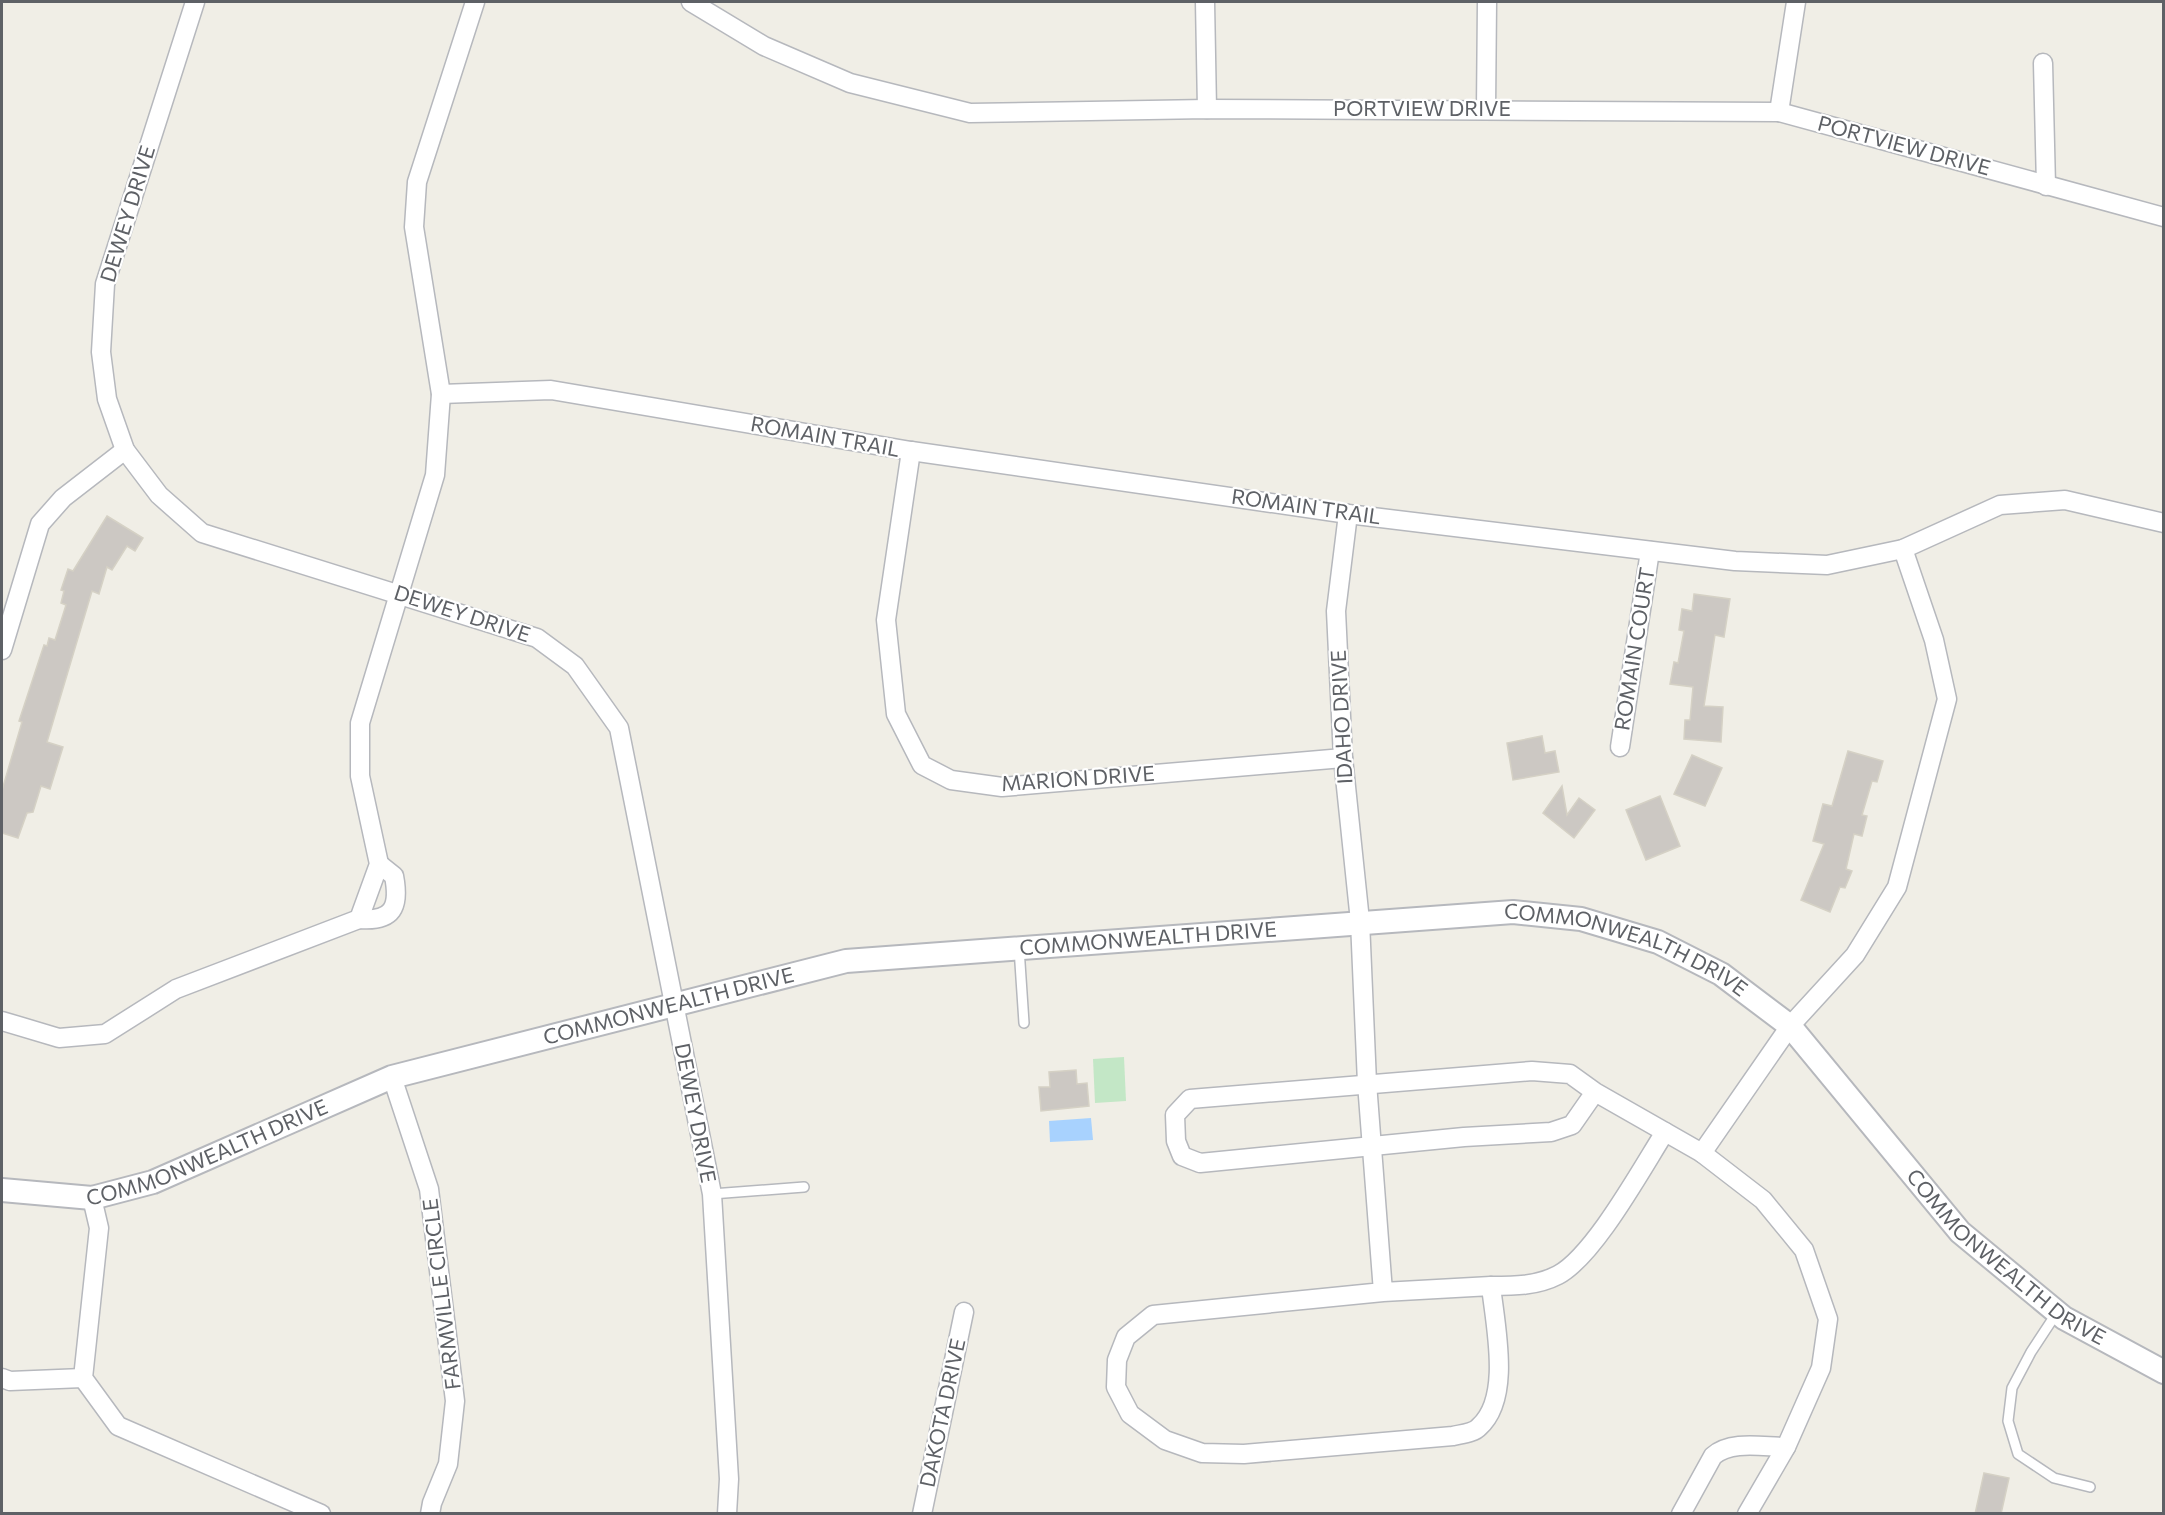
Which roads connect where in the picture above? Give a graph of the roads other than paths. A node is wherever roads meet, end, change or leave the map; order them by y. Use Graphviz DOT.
graph roads {
  1 [pos="195,2"];
  2 [pos="475,2"];
  3 [pos="691,2"];
  4 [pos="1205,2"];
  5 [pos="1487,2"];
  6 [pos="1796,2"];
  7 [pos="2043,63"];
  8 [pos="1207,109"];
  9 [pos="1486,109"];
  10 [pos="1779,112"];
  11 [pos="2046,186"];
  12 [pos="2163,217"];
  13 [pos="441,394"];
  14 [pos="125,450"];
  15 [pos="911,452"];
  16 [pos="1348,514"];
  17 [pos="2163,523"];
  18 [pos="1903,549"];
  19 [pos="1650,551"];
  20 [pos="398,593"];
  21 [pos="2,650"];
  22 [pos="1620,747"];
  23 [pos="1343,758"];
  24 [pos="379,864"];
  25 [pos="359,919"];
  26 [pos="1360,921"];
  27 [pos="1019,948"];
  28 [pos="674,1007"];
  29 [pos="2,1021"];
  30 [pos="1024,1023"];
  31 [pos="1790,1026"];
  32 [pos="392,1077"];
  33 [pos="1367,1083"];
  34 [pos="1596,1092"];
  35 [pos="1665,1132"];
  36 [pos="1372,1146"];
  37 [pos="1702,1154"];
  38 [pos="804,1187"];
  39 [pos="2,1190"];
  40 [pos="712,1194"];
  41 [pos="92,1198"];
  42 [pos="1491,1286"];
  43 [pos="1383,1292"];
  44 [pos="964,1312"];
  45 [pos="2057,1313"];
  46 [pos="2163,1372"];
  47 [pos="2,1378"];
  48 [pos="82,1378"];
  49 [pos="1786,1447"];
  50 [pos="2090,1487"];
  51 [pos="321,1514"];
  52 [pos="430,1514"];
  53 [pos="727,1514"];
  54 [pos="922,1514"];
  55 [pos="1681,1514"];
  56 [pos="1747,1514"];
  1 -- 14 [label="street, DEWEY DRIVE"];
  2 -- 13 [label="street"];
  3 -- 8 [label="street, PORTVIEW DRIVE"];
  4 -- 8 [label="street"];
  5 -- 9 [label="street"];
  6 -- 10 [label="street"];
  7 -- 11 [label="street"];
  8 -- 9 [label="street, PORTVIEW DRIVE"];
  9 -- 10 [label="street, PORTVIEW DRIVE"];
  10 -- 11 [label="street, PORTVIEW DRIVE"];
  11 -- 12 [label="street, PORTVIEW DRIVE"];
  13 -- 15 [label="street, ROMAIN TRAIL"];
  13 -- 20 [label="street"];
  14 -- 20 [label="street, DEWEY DRIVE"];
  14 -- 21 [label="street"];
  15 -- 16 [label="street, ROMAIN TRAIL"];
  15 -- 23 [label="street, MARION DRIVE"];
  16 -- 19 [label="street, ROMAIN TRAIL"];
  16 -- 23 [label="street, IDAHO DRIVE"];
  17 -- 18 [label="street, ROMAIN TRAIL"];
  18 -- 19 [label="street, ROMAIN TRAIL"];
  18 -- 31 [label="street"];
  19 -- 22 [label="street, ROMAIN COURT"];
  20 -- 24 [label="street"];
  20 -- 28 [label="street, DEWEY DRIVE"];
  23 -- 26 [label="street, IDAHO DRIVE"];
  24 -- 25 [label="street"];
  24 -- 25 [label="street"];
  25 -- 29 [label="street"];
  26 -- 27 [label="street, COMMONWEALTH DRIVE"];
  26 -- 31 [label="street, COMMONWEALTH DRIVE"];
  26 -- 33 [label="street, IDAHO DRIVE"];
  27 -- 28 [label="street, COMMONWEALTH DRIVE"];
  27 -- 30 [label="lane"];
  28 -- 32 [label="street, COMMONWEALTH DRIVE"];
  28 -- 40 [label="street, DEWEY DRIVE"];
  31 -- 37 [label="street"];
  31 -- 45 [label="street, COMMONWEALTH DRIVE"];
  32 -- 41 [label="street, COMMONWEALTH DRIVE"];
  32 -- 52 [label="street, FARMVILLE CIRCLE"];
  33 -- 34 [label="street"];
  33 -- 36 [label="street, IDAHO DRIVE"];
  33 -- 36 [label="street"];
  34 -- 35 [label="street"];
  34 -- 36 [label="street"];
  35 -- 37 [label="street"];
  35 -- 42 [label="street"];
  36 -- 43 [label="street, IDAHO DRIVE"];
  37 -- 49 [label="street"];
  38 -- 40 [label="lane"];
  39 -- 41 [label="street, COMMONWEALTH DRIVE"];
  40 -- 53 [label="street, DEWEY DRIVE"];
  41 -- 48 [label="street"];
  42 -- 43 [label="street"];
  42 -- 43 [label="street"];
  44 -- 54 [label="street, DAKOTA DRIVE"];
  45 -- 46 [label="street, COMMONWEALTH DRIVE"];
  45 -- 50 [label="lane"];
  47 -- 48 [label="street"];
  48 -- 51 [label="street"];
  49 -- 55 [label="street"];
  49 -- 56 [label="street"];
}
